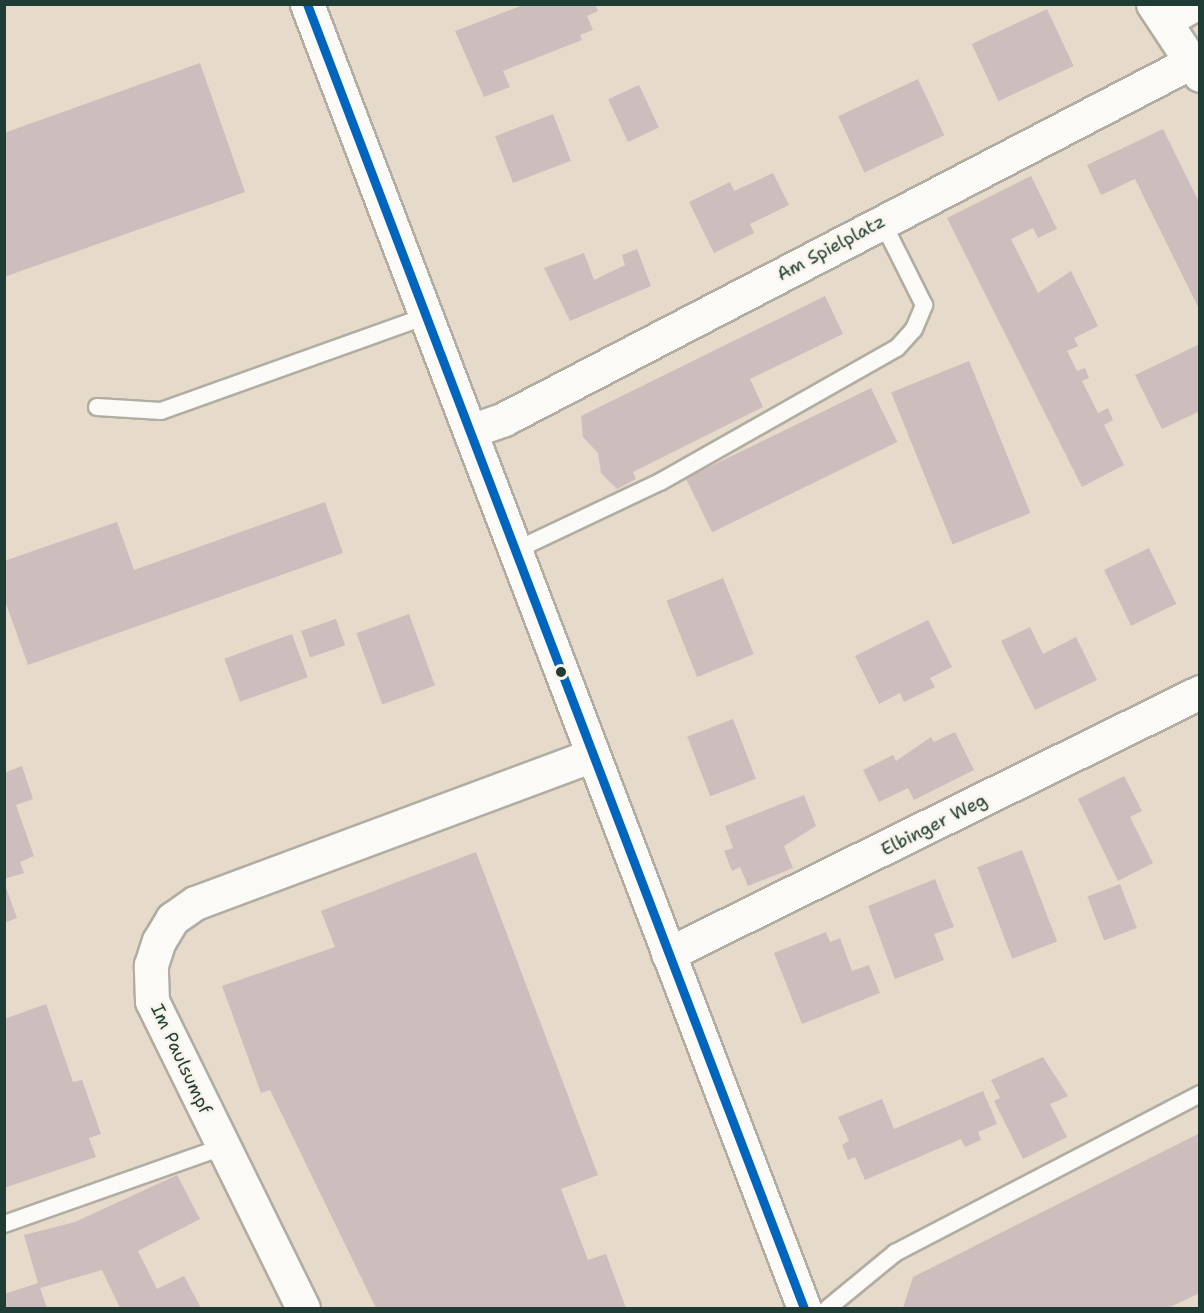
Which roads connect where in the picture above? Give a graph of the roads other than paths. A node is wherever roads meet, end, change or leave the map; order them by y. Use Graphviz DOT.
graph roads {
  1 [pos="307,4"];
  2 [pos="1194,4"];
  3 [pos="1159,13"];
  4 [pos="1195,68"];
  5 [pos="882,221"];
  6 [pos="426,316"];
  7 [pos="97,406"];
  8 [pos="470,431"];
  9 [pos="516,550"];
  10 [pos="1200,692"];
  11 [pos="591,756"];
  12 [pos="668,954"];
  13 [pos="1200,1094"];
  14 [pos="223,1147"];
  15 [pos="4,1224"];
  16 [pos="303,1308"];
  17 [pos="804,1308"];
  18 [pos="828,1308"];
  1 -- 6 [label="street"];
  2 -- 3 [label="street"];
  3 -- 4 [label="street"];
  4 -- 5 [label="street, Am Spielplatz"];
  5 -- 8 [label="street, Am Spielplatz"];
  5 -- 9 [label="lane"];
  6 -- 7 [label="lane"];
  6 -- 8 [label="street"];
  8 -- 9 [label="street"];
  9 -- 11 [label="street"];
  10 -- 12 [label="street, Elbinger Weg"];
  11 -- 12 [label="street"];
  11 -- 14 [label="street, Im Paulsumpf"];
  12 -- 17 [label="street"];
  13 -- 18 [label="lane"];
  14 -- 15 [label="lane"];
  14 -- 16 [label="street, Im Paulsumpf"];
}
